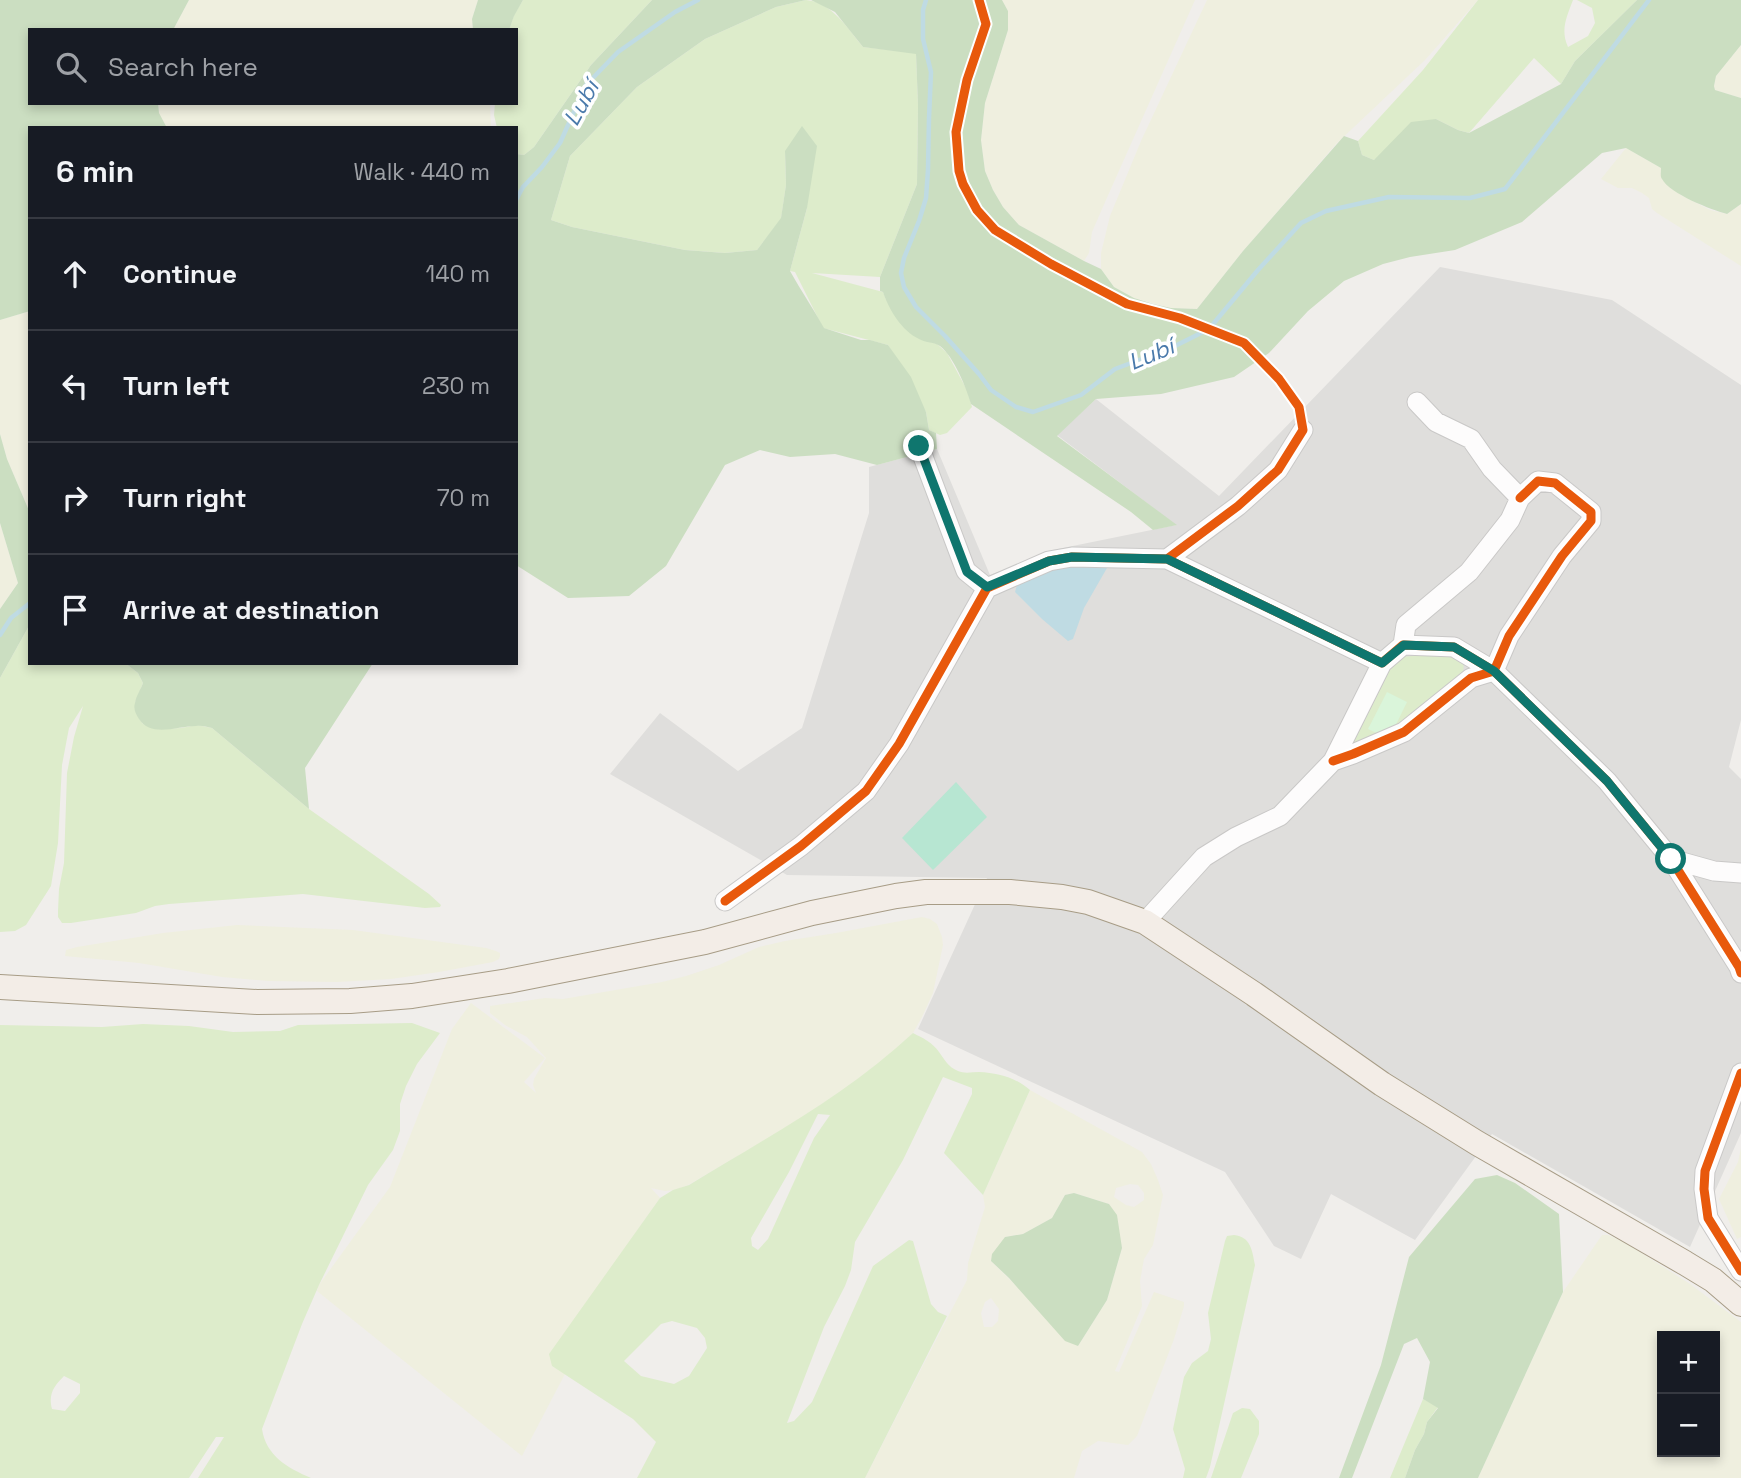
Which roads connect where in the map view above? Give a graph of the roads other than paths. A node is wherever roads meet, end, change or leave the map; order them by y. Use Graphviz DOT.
graph roads {
  1 [pos="1417,402"];
  2 [pos="1303,430"];
  3 [pos="919,446"];
  4 [pos="1520,498"];
  5 [pos="1167,559"];
  6 [pos="987,587"];
  7 [pos="1404,645"];
  8 [pos="1382,663"];
  9 [pos="1494,671"];
  10 [pos="1334,761"];
  11 [pos="1671,859"];
  12 [pos="1741,873"];
  13 [pos="725,901"];
  14 [pos="1145,922"];
  15 [pos="1741,973"];
  16 [pos="0,987"];
  17 [pos="1741,1073"];
  18 [pos="1741,1271"];
  19 [pos="1741,1304"];
  1 -- 4 [label="street"];
  2 -- 5 [label="street"];
  3 -- 6 [label="street"];
  4 -- 7 [label="street"];
  4 -- 9 [label="street"];
  5 -- 6 [label="street"];
  5 -- 8 [label="street"];
  6 -- 13 [label="street"];
  7 -- 8 [label="street"];
  7 -- 9 [label="street"];
  8 -- 10 [label="street"];
  9 -- 10 [label="street"];
  9 -- 11 [label="street"];
  10 -- 14 [label="street"];
  11 -- 12 [label="street"];
  11 -- 15 [label="street"];
  14 -- 16 [label="main road"];
  14 -- 19 [label="main road"];
  17 -- 18 [label="street"];
}
